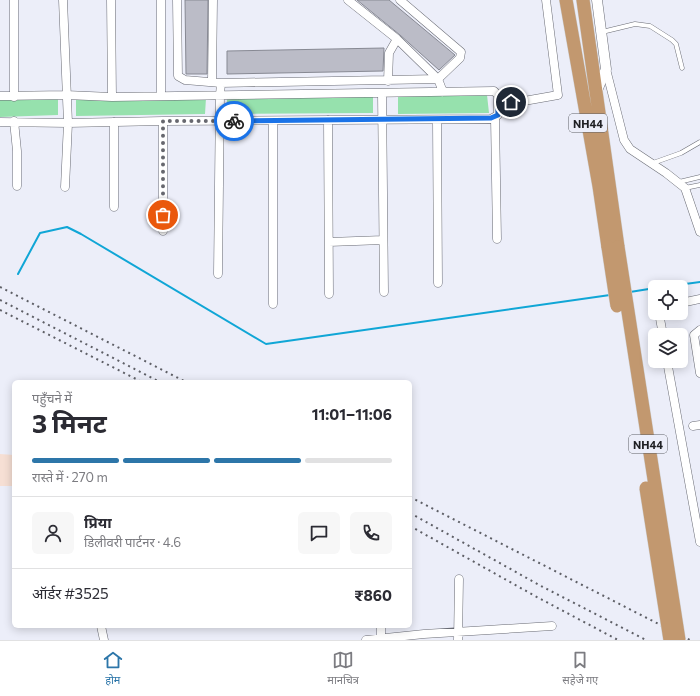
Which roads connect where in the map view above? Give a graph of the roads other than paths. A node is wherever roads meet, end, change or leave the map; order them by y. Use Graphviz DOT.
graph roads {
  1 [pos="14,0"];
  2 [pos="63,0"];
  3 [pos="111,0"];
  4 [pos="161,0"];
  5 [pos="177,0"];
  6 [pos="213,0"];
  7 [pos="348,0"];
  8 [pos="400,0"];
  9 [pos="546,0"];
  10 [pos="566,0"];
  11 [pos="583,0"];
  12 [pos="597,0"];
  13 [pos="601,32"];
  14 [pos="397,39"];
  15 [pos="682,68"];
  16 [pos="606,69"];
  17 [pos="438,79"];
  18 [pos="388,81"];
  19 [pos="212,82"];
  20 [pos="221,83"];
  21 [pos="382,92"];
  22 [pos="443,92"];
  23 [pos="66,95"];
  24 [pos="161,95"];
  25 [pos="220,95"];
  26 [pos="596,95"];
  27 [pos="0,96"];
  28 [pos="14,97"];
  29 [pos="112,97"];
  30 [pos="498,103"];
  31 [pos="495,118"];
  32 [pos="382,119"];
  33 [pos="328,120"];
  34 [pos="438,120"];
  35 [pos="163,121"];
  36 [pos="219,121"];
  37 [pos="272,121"];
  38 [pos="0,122"];
  39 [pos="14,122"];
  40 [pos="114,122"];
  41 [pos="68,123"];
  42 [pos="700,142"];
  43 [pos="653,164"];
  44 [pos="700,177"];
  45 [pos="679,182"];
  46 [pos="700,185"];
  47 [pos="17,186"];
  48 [pos="65,187"];
  49 [pos="685,188"];
  50 [pos="114,207"];
  51 [pos="163,231"];
  52 [pos="700,232"];
  53 [pos="497,239"];
  54 [pos="384,240"];
  55 [pos="329,242"];
  56 [pos="613,247"];
  57 [pos="218,274"];
  58 [pos="438,283"];
  59 [pos="384,292"];
  60 [pos="329,294"];
  61 [pos="700,299"];
  62 [pos="688,302"];
  63 [pos="273,304"];
  64 [pos="700,330"];
  65 [pos="669,368"];
  66 [pos="700,373"];
  67 [pos="700,542"];
  68 [pos="459,579"];
  69 [pos="552,626"];
  70 [pos="101,628"];
  71 [pos="381,628"];
  72 [pos="458,636"];
  73 [pos="424,637"];
  74 [pos="381,638"];
  75 [pos="104,640"];
  76 [pos="366,640"];
  77 [pos="670,640"];
  78 [pos="679,640"];
  1 -- 28 [label="street"];
  2 -- 23 [label="street"];
  3 -- 29 [label="street"];
  4 -- 24 [label="street"];
  5 -- 19 [label="street"];
  6 -- 19 [label="street"];
  7 -- 14 [label="street"];
  8 -- 17 [label="street"];
  9 -- 30 [label="street"];
  10 -- 56 [label="highway, NH44"];
  11 -- 26 [label="highway, NH44"];
  12 -- 13 [label="street"];
  13 -- 15 [label="lane"];
  13 -- 16 [label="street"];
  14 -- 17 [label="street"];
  14 -- 18 [label="street"];
  16 -- 26 [label="street"];
  16 -- 43 [label="street"];
  17 -- 18 [label="street"];
  17 -- 22 [label="street"];
  18 -- 20 [label="street"];
  19 -- 20 [label="street"];
  20 -- 25 [label="street"];
  21 -- 22 [label="street"];
  21 -- 25 [label="street"];
  21 -- 32 [label="street"];
  22 -- 30 [label="street"];
  23 -- 28 [label="street"];
  23 -- 29 [label="street"];
  23 -- 41 [label="street"];
  24 -- 25 [label="street"];
  24 -- 29 [label="street"];
  25 -- 36 [label="street"];
  26 -- 56 [label="highway, NH44"];
  27 -- 28 [label="street"];
  30 -- 31 [label="street"];
  31 -- 34 [label="street"];
  31 -- 53 [label="street"];
  32 -- 33 [label="street"];
  32 -- 34 [label="street"];
  32 -- 54 [label="street"];
  33 -- 37 [label="street"];
  33 -- 55 [label="street"];
  34 -- 58 [label="street"];
  35 -- 36 [label="street"];
  35 -- 40 [label="street"];
  35 -- 51 [label="street"];
  36 -- 37 [label="street"];
  36 -- 57 [label="street"];
  37 -- 63 [label="street"];
  38 -- 39 [label="street"];
  39 -- 41 [label="street"];
  39 -- 47 [label="street"];
  40 -- 41 [label="street"];
  40 -- 50 [label="street"];
  41 -- 48 [label="street"];
  42 -- 43 [label="lane"];
  43 -- 45 [label="street"];
  44 -- 45 [label="lane"];
  45 -- 49 [label="street"];
  46 -- 49 [label="lane"];
  49 -- 52 [label="street"];
  54 -- 55 [label="street"];
  54 -- 59 [label="street"];
  55 -- 60 [label="street"];
  56 -- 77 [label="highway, NH44, bridge"];
  56 -- 78 [label="highway, NH44, bridge"];
  61 -- 62 [label="street"];
  64 -- 66 [label="street"];
  65 -- 67 [label="street"];
  68 -- 72 [label="street"];
  69 -- 72 [label="street"];
  70 -- 75 [label="street"];
  71 -- 74 [label="street"];
  72 -- 73 [label="street"];
  73 -- 74 [label="street"];
  74 -- 76 [label="street"];
}
